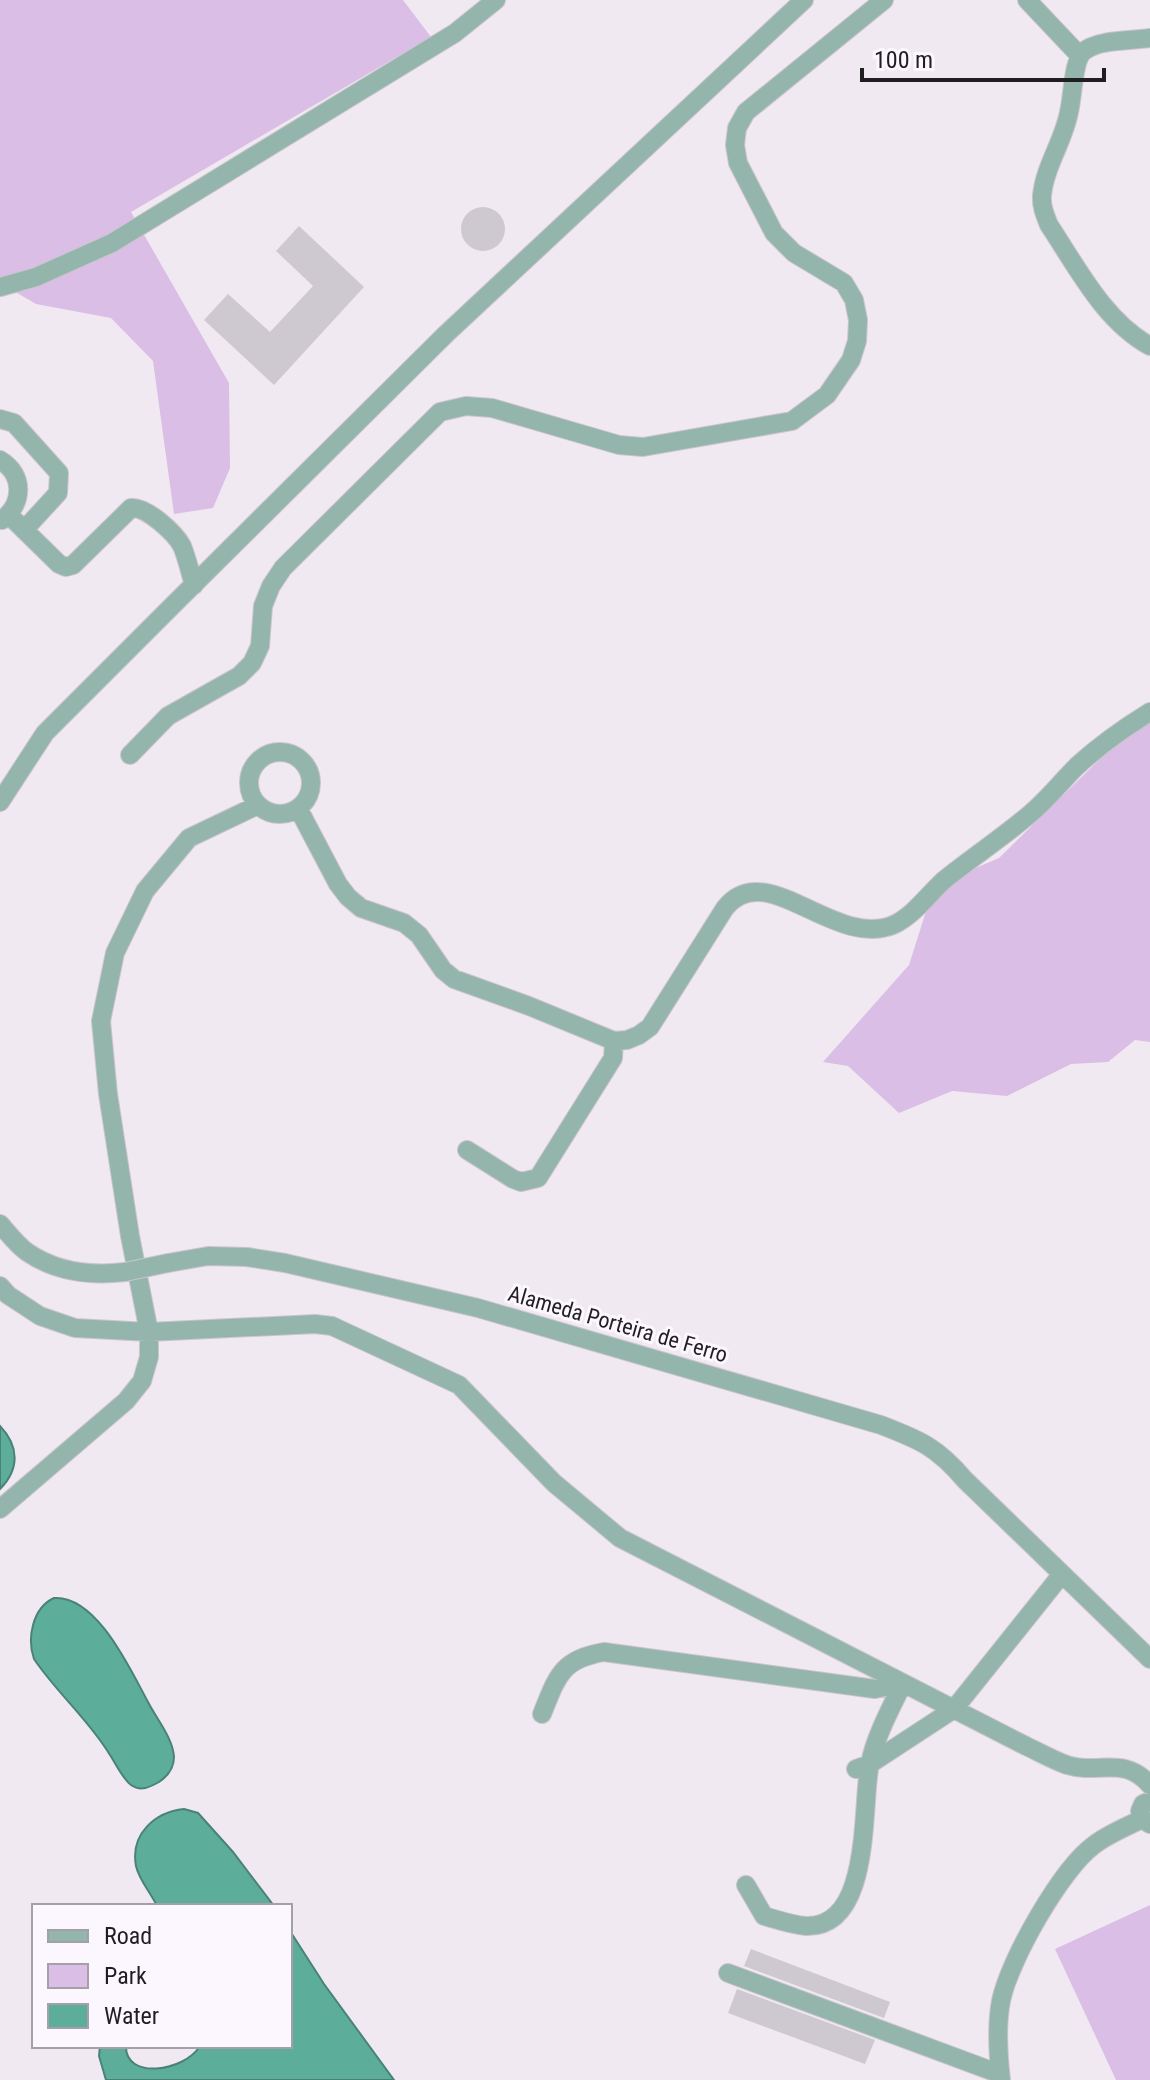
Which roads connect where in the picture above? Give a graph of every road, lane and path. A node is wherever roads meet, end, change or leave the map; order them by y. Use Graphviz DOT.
graph roads {
  1 [pos="496,0"];
  2 [pos="804,0"];
  3 [pos="884,0"];
  4 [pos="1027,0"];
  5 [pos="1150,38"];
  6 [pos="1080,56"];
  7 [pos="0,287"];
  8 [pos="1150,346"];
  9 [pos="0,419"];
  10 [pos="0,460"];
  11 [pos="4,518"];
  12 [pos="24,530"];
  13 [pos="194,585"];
  14 [pos="1150,712"];
  15 [pos="130,755"];
  16 [pos="0,802"];
  17 [pos="258,805"];
  18 [pos="298,808"];
  19 [pos="614,1041"];
  20 [pos="467,1150"];
  21 [pos="0,1224"];
  22 [pos="0,1286"];
  23 [pos="149,1332"];
  24 [pos="0,1509"];
  25 [pos="1062,1574"];
  26 [pos="1150,1659"];
  27 [pos="903,1683"];
  28 [pos="954,1709"];
  29 [pos="542,1714"];
  30 [pos="863,1766"];
  31 [pos="1150,1785"];
  32 [pos="1150,1801"];
  33 [pos="1146,1822"];
  34 [pos="746,1885"];
  35 [pos="728,1973"];
  36 [pos="1000,2077"];
  1 -- 7 [label="street"];
  2 -- 13 [label="street"];
  3 -- 15 [label="street"];
  4 -- 6 [label="street"];
  5 -- 6 [label="street"];
  6 -- 8 [label="street"];
  9 -- 12 [label="street"];
  10 -- 11 [label="street"];
  11 -- 12 [label="street"];
  12 -- 13 [label="street"];
  13 -- 16 [label="street"];
  14 -- 19 [label="street"];
  17 -- 18 [label="street"];
  17 -- 18 [label="street"];
  17 -- 23 [label="street"];
  18 -- 19 [label="street"];
  19 -- 20 [label="street"];
  21 -- 25 [label="street, Alameda Porteira de Ferro, bridge"];
  22 -- 23 [label="street"];
  23 -- 24 [label="street"];
  23 -- 27 [label="street"];
  25 -- 26 [label="street, Alameda Porteira de Ferro"];
  25 -- 28 [label="street"];
  27 -- 28 [label="street"];
  27 -- 29 [label="street"];
  27 -- 30 [label="street"];
  28 -- 30 [label="street"];
  28 -- 31 [label="street"];
  30 -- 34 [label="street"];
  32 -- 33 [label="street"];
  33 -- 36 [label="street"];
  35 -- 36 [label="street"];
}
